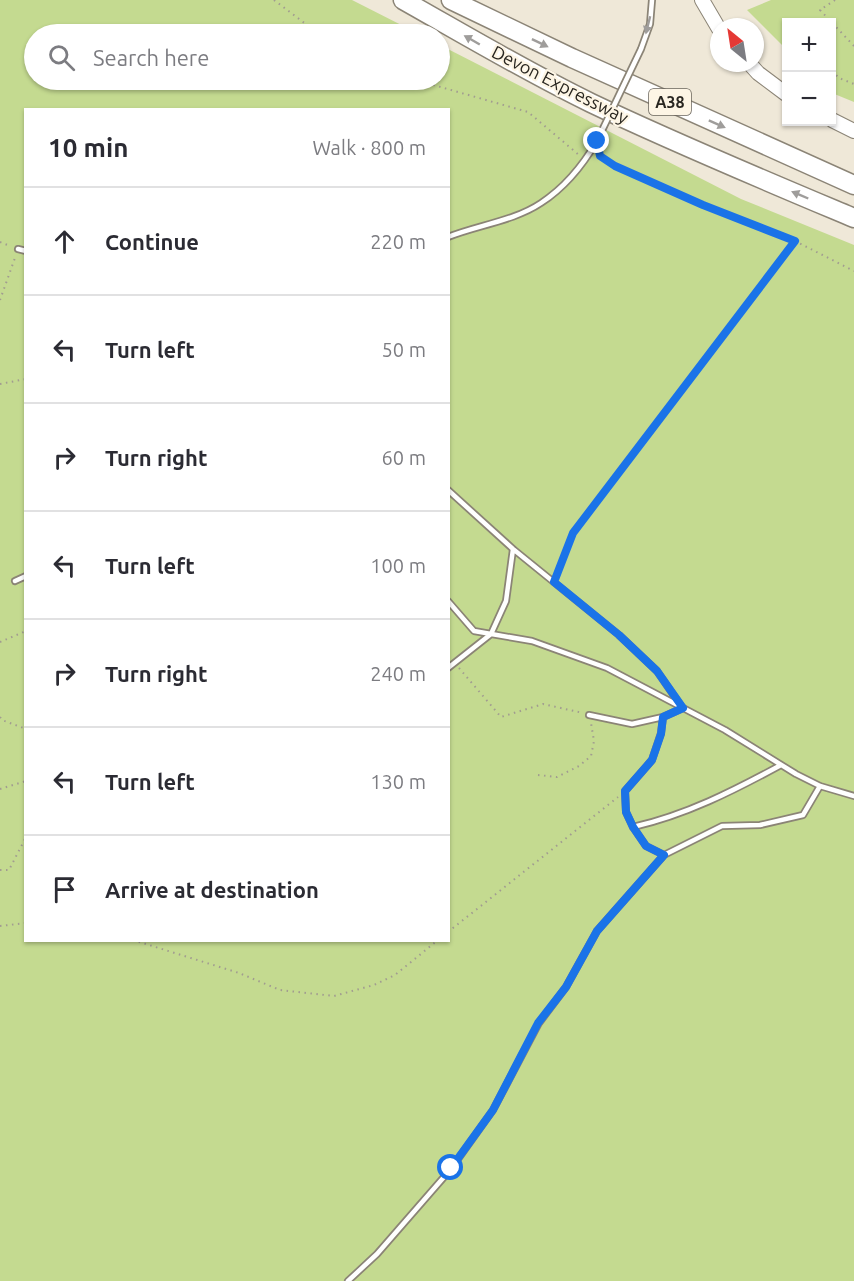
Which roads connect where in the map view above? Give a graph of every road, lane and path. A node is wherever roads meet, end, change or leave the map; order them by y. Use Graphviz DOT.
graph roads {
  1 [pos="274,0"];
  2 [pos="403,0"];
  3 [pos="451,0"];
  4 [pos="460,0"];
  5 [pos="652,0"];
  6 [pos="702,0"];
  7 [pos="835,0"];
  8 [pos="487,17"];
  9 [pos="713,18"];
  10 [pos="306,24"];
  11 [pos="445,24"];
  12 [pos="450,27"];
  13 [pos="854,46"];
  14 [pos="757,72"];
  15 [pos="832,72"];
  16 [pos="854,84"];
  17 [pos="450,90"];
  18 [pos="782,91"];
  19 [pos="836,122"];
  20 [pos="854,130"];
  21 [pos="597,141"];
  22 [pos="585,161"];
  23 [pos="854,184"];
  24 [pos="854,218"];
  25 [pos="450,236"];
  26 [pos="795,241"];
  27 [pos="0,242"];
  28 [pos="18,249"];
  29 [pos="24,250"];
  30 [pos="854,271"];
  31 [pos="0,300"];
  32 [pos="24,379"];
  33 [pos="0,384"];
  34 [pos="450,492"];
  35 [pos="513,549"];
  36 [pos="24,577"];
  37 [pos="15,581"];
  38 [pos="554,582"];
  39 [pos="450,603"];
  40 [pos="24,632"];
  41 [pos="491,634"];
  42 [pos="0,642"];
  43 [pos="455,663"];
  44 [pos="450,667"];
  45 [pos="683,708"];
  46 [pos="589,715"];
  47 [pos="663,717"];
  48 [pos="1,719"];
  49 [pos="24,728"];
  50 [pos="781,765"];
  51 [pos="538,775"];
  52 [pos="24,782"];
  53 [pos="819,786"];
  54 [pos="0,789"];
  55 [pos="625,791"];
  56 [pos="854,796"];
  57 [pos="633,827"];
  58 [pos="24,841"];
  59 [pos="664,855"];
  60 [pos="0,870"];
  61 [pos="24,923"];
  62 [pos="0,926"];
  63 [pos="450,930"];
  64 [pos="139,942"];
  65 [pos="436,942"];
  66 [pos="348,1281"];
  1 -- 10 [label="path"];
  11 -- 2 [label="highway, Devon Expressway / A38, one-way"];
  3 -- 8 [label="highway, Devon Expressway / A38"];
  4 -- 8 [label="highway, A38"];
  5 -- 21 [label="lane, one-way, bridge"];
  6 -- 9 [label="street"];
  7 -- 13 [label="path"];
  8 -- 23 [label="highway, Devon Expressway / A38, one-way"];
  24 -- 12 [label="highway, Devon Expressway / A38, one-way"];
  14 -- 18 [label="street"];
  15 -- 16 [label="path"];
  17 -- 22 [label="path"];
  19 -- 20 [label="street"];
  21 -- 22 [label="lane"];
  21 -- 26 [label="path"];
  22 -- 25 [label="lane"];
  26 -- 30 [label="path"];
  26 -- 38 [label="path"];
  27 -- 28 [label="path"];
  28 -- 29 [label="lane"];
  28 -- 31 [label="path"];
  32 -- 33 [label="path"];
  34 -- 35 [label="lane"];
  35 -- 38 [label="lane"];
  35 -- 41 [label="lane"];
  36 -- 37 [label="lane"];
  38 -- 45 [label="lane"];
  39 -- 41 [label="lane"];
  40 -- 42 [label="path"];
  41 -- 43 [label="lane"];
  41 -- 45 [label="lane"];
  43 -- 44 [label="lane"];
  43 -- 46 [label="path"];
  45 -- 47 [label="lane"];
  45 -- 50 [label="lane"];
  46 -- 47 [label="lane"];
  46 -- 51 [label="path"];
  47 -- 55 [label="lane"];
  48 -- 49 [label="path"];
  50 -- 53 [label="lane"];
  50 -- 57 [label="lane"];
  52 -- 54 [label="path"];
  53 -- 56 [label="lane"];
  53 -- 59 [label="lane"];
  55 -- 57 [label="lane"];
  55 -- 63 [label="path"];
  57 -- 59 [label="lane"];
  58 -- 60 [label="path"];
  59 -- 66 [label="lane"];
  61 -- 62 [label="path"];
  64 -- 65 [label="path"];
}
